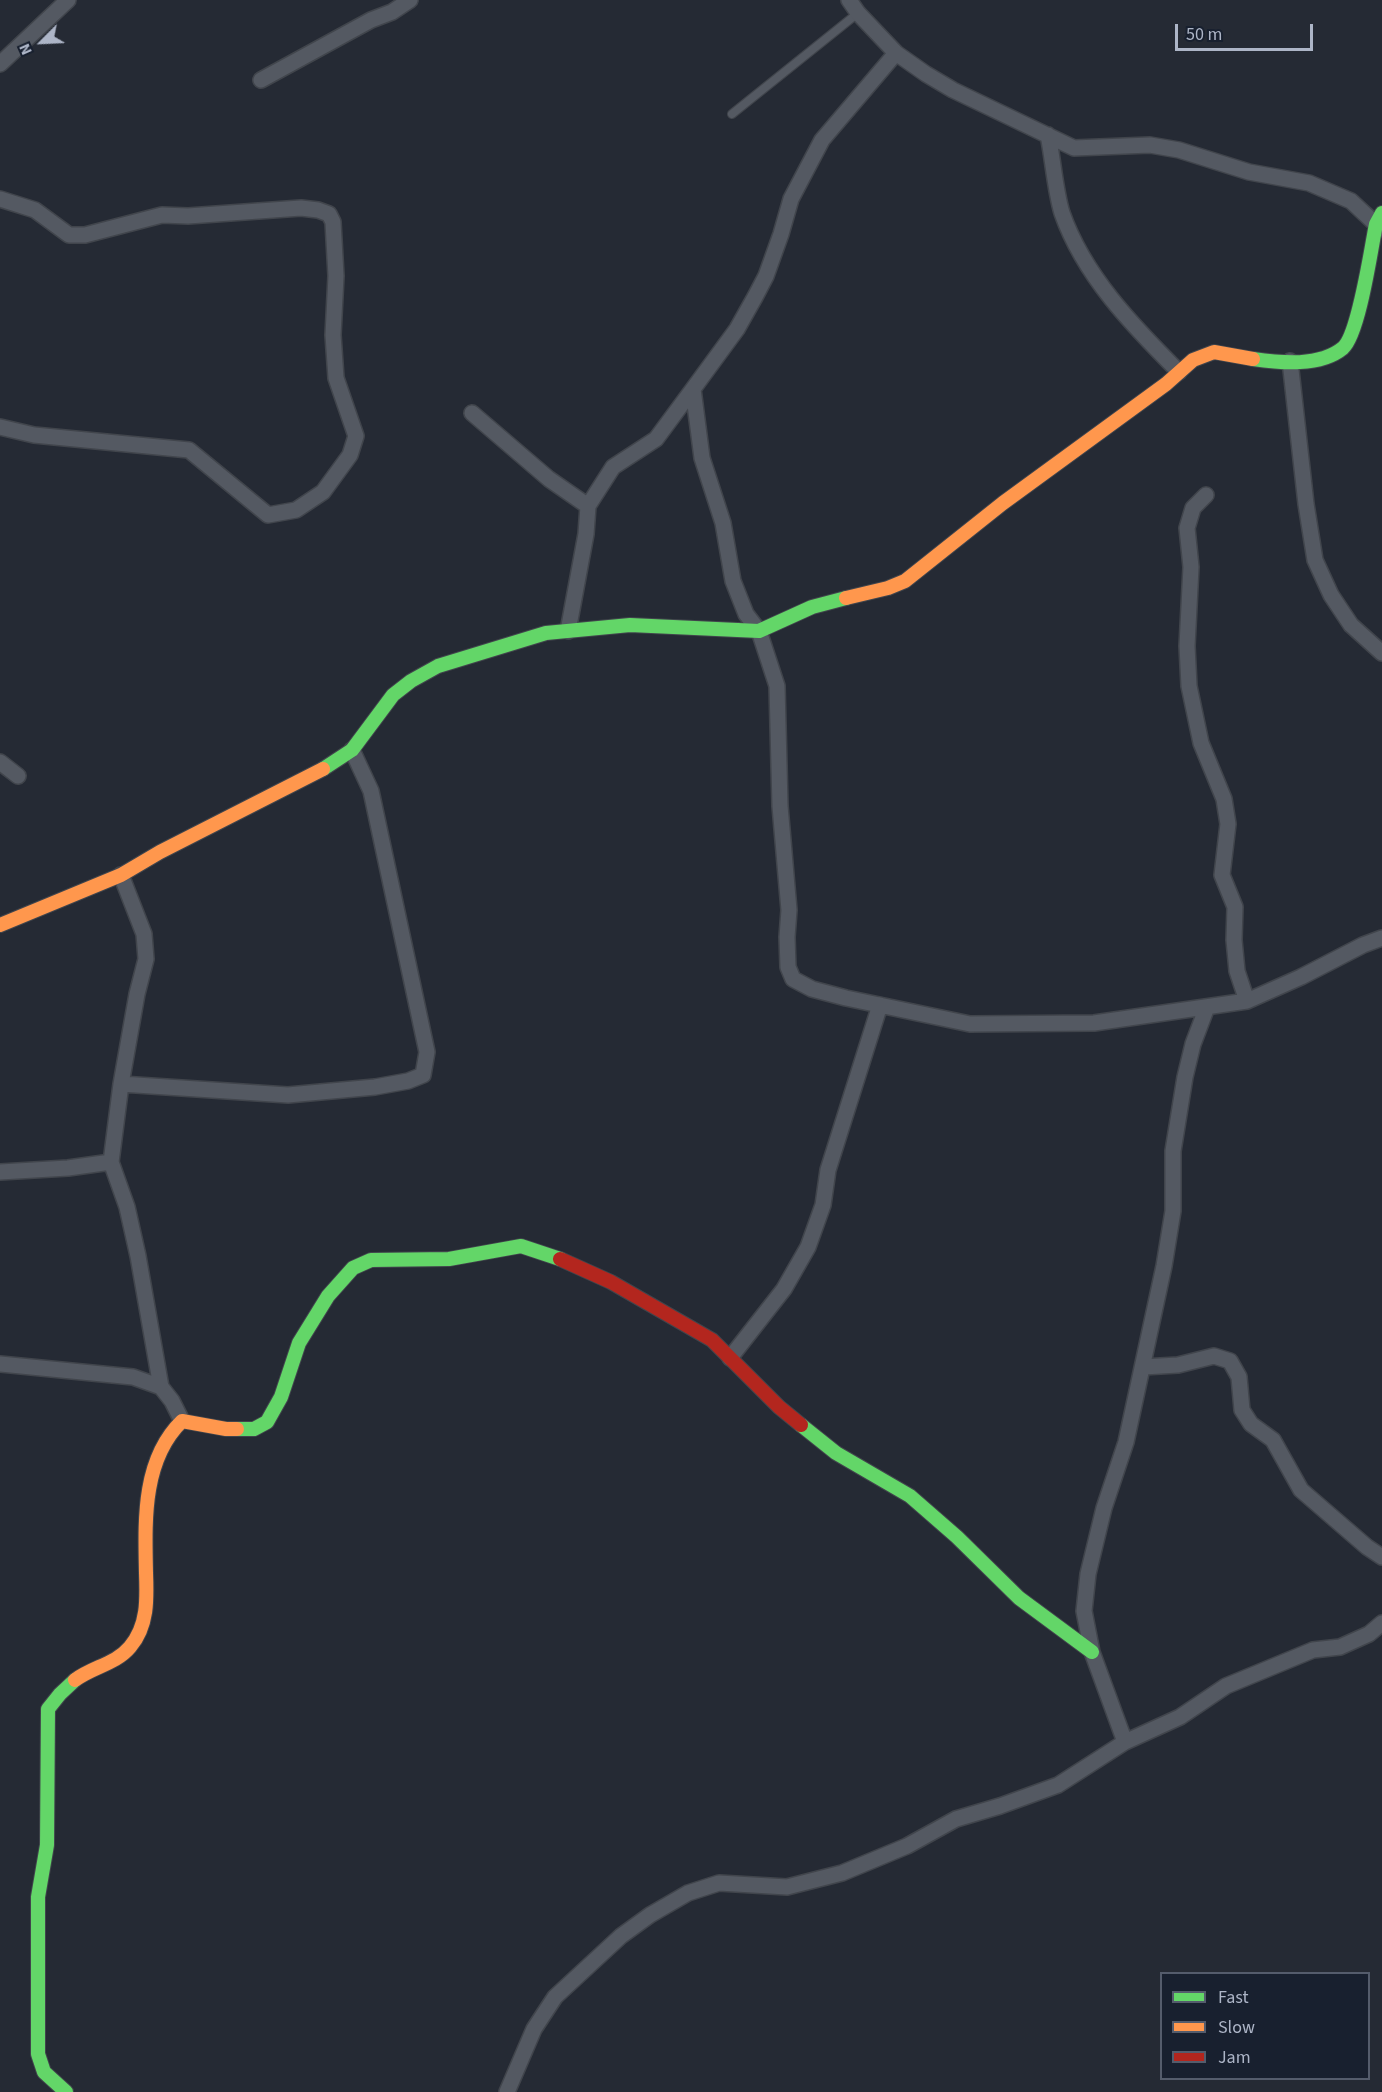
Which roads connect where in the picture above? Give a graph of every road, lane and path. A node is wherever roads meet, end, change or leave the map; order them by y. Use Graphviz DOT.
graph roads {
  1 [pos="67,0"];
  2 [pos="410,0"];
  3 [pos="853,6"];
  4 [pos="896,53"];
  5 [pos="0,64"];
  6 [pos="261,80"];
  7 [pos="732,114"];
  8 [pos="1048,135"];
  9 [pos="0,199"];
  10 [pos="1380,222"];
  11 [pos="1290,361"];
  12 [pos="1179,372"];
  13 [pos="693,389"];
  14 [pos="472,412"];
  15 [pos="0,427"];
  16 [pos="1206,495"];
  17 [pos="588,506"];
  18 [pos="568,631"];
  19 [pos="759,631"];
  20 [pos="1382,653"];
  21 [pos="352,750"];
  22 [pos="0,762"];
  23 [pos="18,776"];
  24 [pos="121,875"];
  25 [pos="0,925"];
  26 [pos="1382,938"];
  27 [pos="1247,1001"];
  28 [pos="880,1005"];
  29 [pos="1207,1007"];
  30 [pos="121,1084"];
  31 [pos="111,1162"];
  32 [pos="0,1172"];
  33 [pos="730,1358"];
  34 [pos="0,1364"];
  35 [pos="1143,1367"];
  36 [pos="161,1387"];
  37 [pos="182,1421"];
  38 [pos="1382,1557"];
  39 [pos="1382,1623"];
  40 [pos="1092,1652"];
  41 [pos="1125,1742"];
  42 [pos="66,2092"];
  43 [pos="507,2092"];
  1 -- 5 [label="street"];
  2 -- 6 [label="street"];
  3 -- 4 [label="street"];
  3 -- 7 [label="lane"];
  4 -- 8 [label="street"];
  4 -- 13 [label="street"];
  8 -- 10 [label="street"];
  8 -- 12 [label="street"];
  9 -- 15 [label="street"];
  10 -- 11 [label="street"];
  11 -- 12 [label="street"];
  11 -- 20 [label="street"];
  12 -- 19 [label="street"];
  13 -- 17 [label="street"];
  13 -- 19 [label="street"];
  14 -- 17 [label="street"];
  16 -- 27 [label="street"];
  17 -- 18 [label="street"];
  18 -- 19 [label="street"];
  18 -- 21 [label="street"];
  19 -- 28 [label="street"];
  21 -- 24 [label="street"];
  21 -- 30 [label="street"];
  22 -- 23 [label="street"];
  24 -- 25 [label="street"];
  24 -- 30 [label="street"];
  26 -- 27 [label="street"];
  27 -- 29 [label="street"];
  28 -- 29 [label="street"];
  28 -- 33 [label="street"];
  29 -- 35 [label="street"];
  30 -- 31 [label="street"];
  31 -- 32 [label="street"];
  31 -- 36 [label="street"];
  33 -- 37 [label="street"];
  33 -- 40 [label="street"];
  34 -- 36 [label="street"];
  35 -- 38 [label="street"];
  35 -- 40 [label="street"];
  36 -- 37 [label="street"];
  37 -- 42 [label="street"];
  39 -- 41 [label="street"];
  40 -- 41 [label="street"];
  41 -- 43 [label="street"];
}
